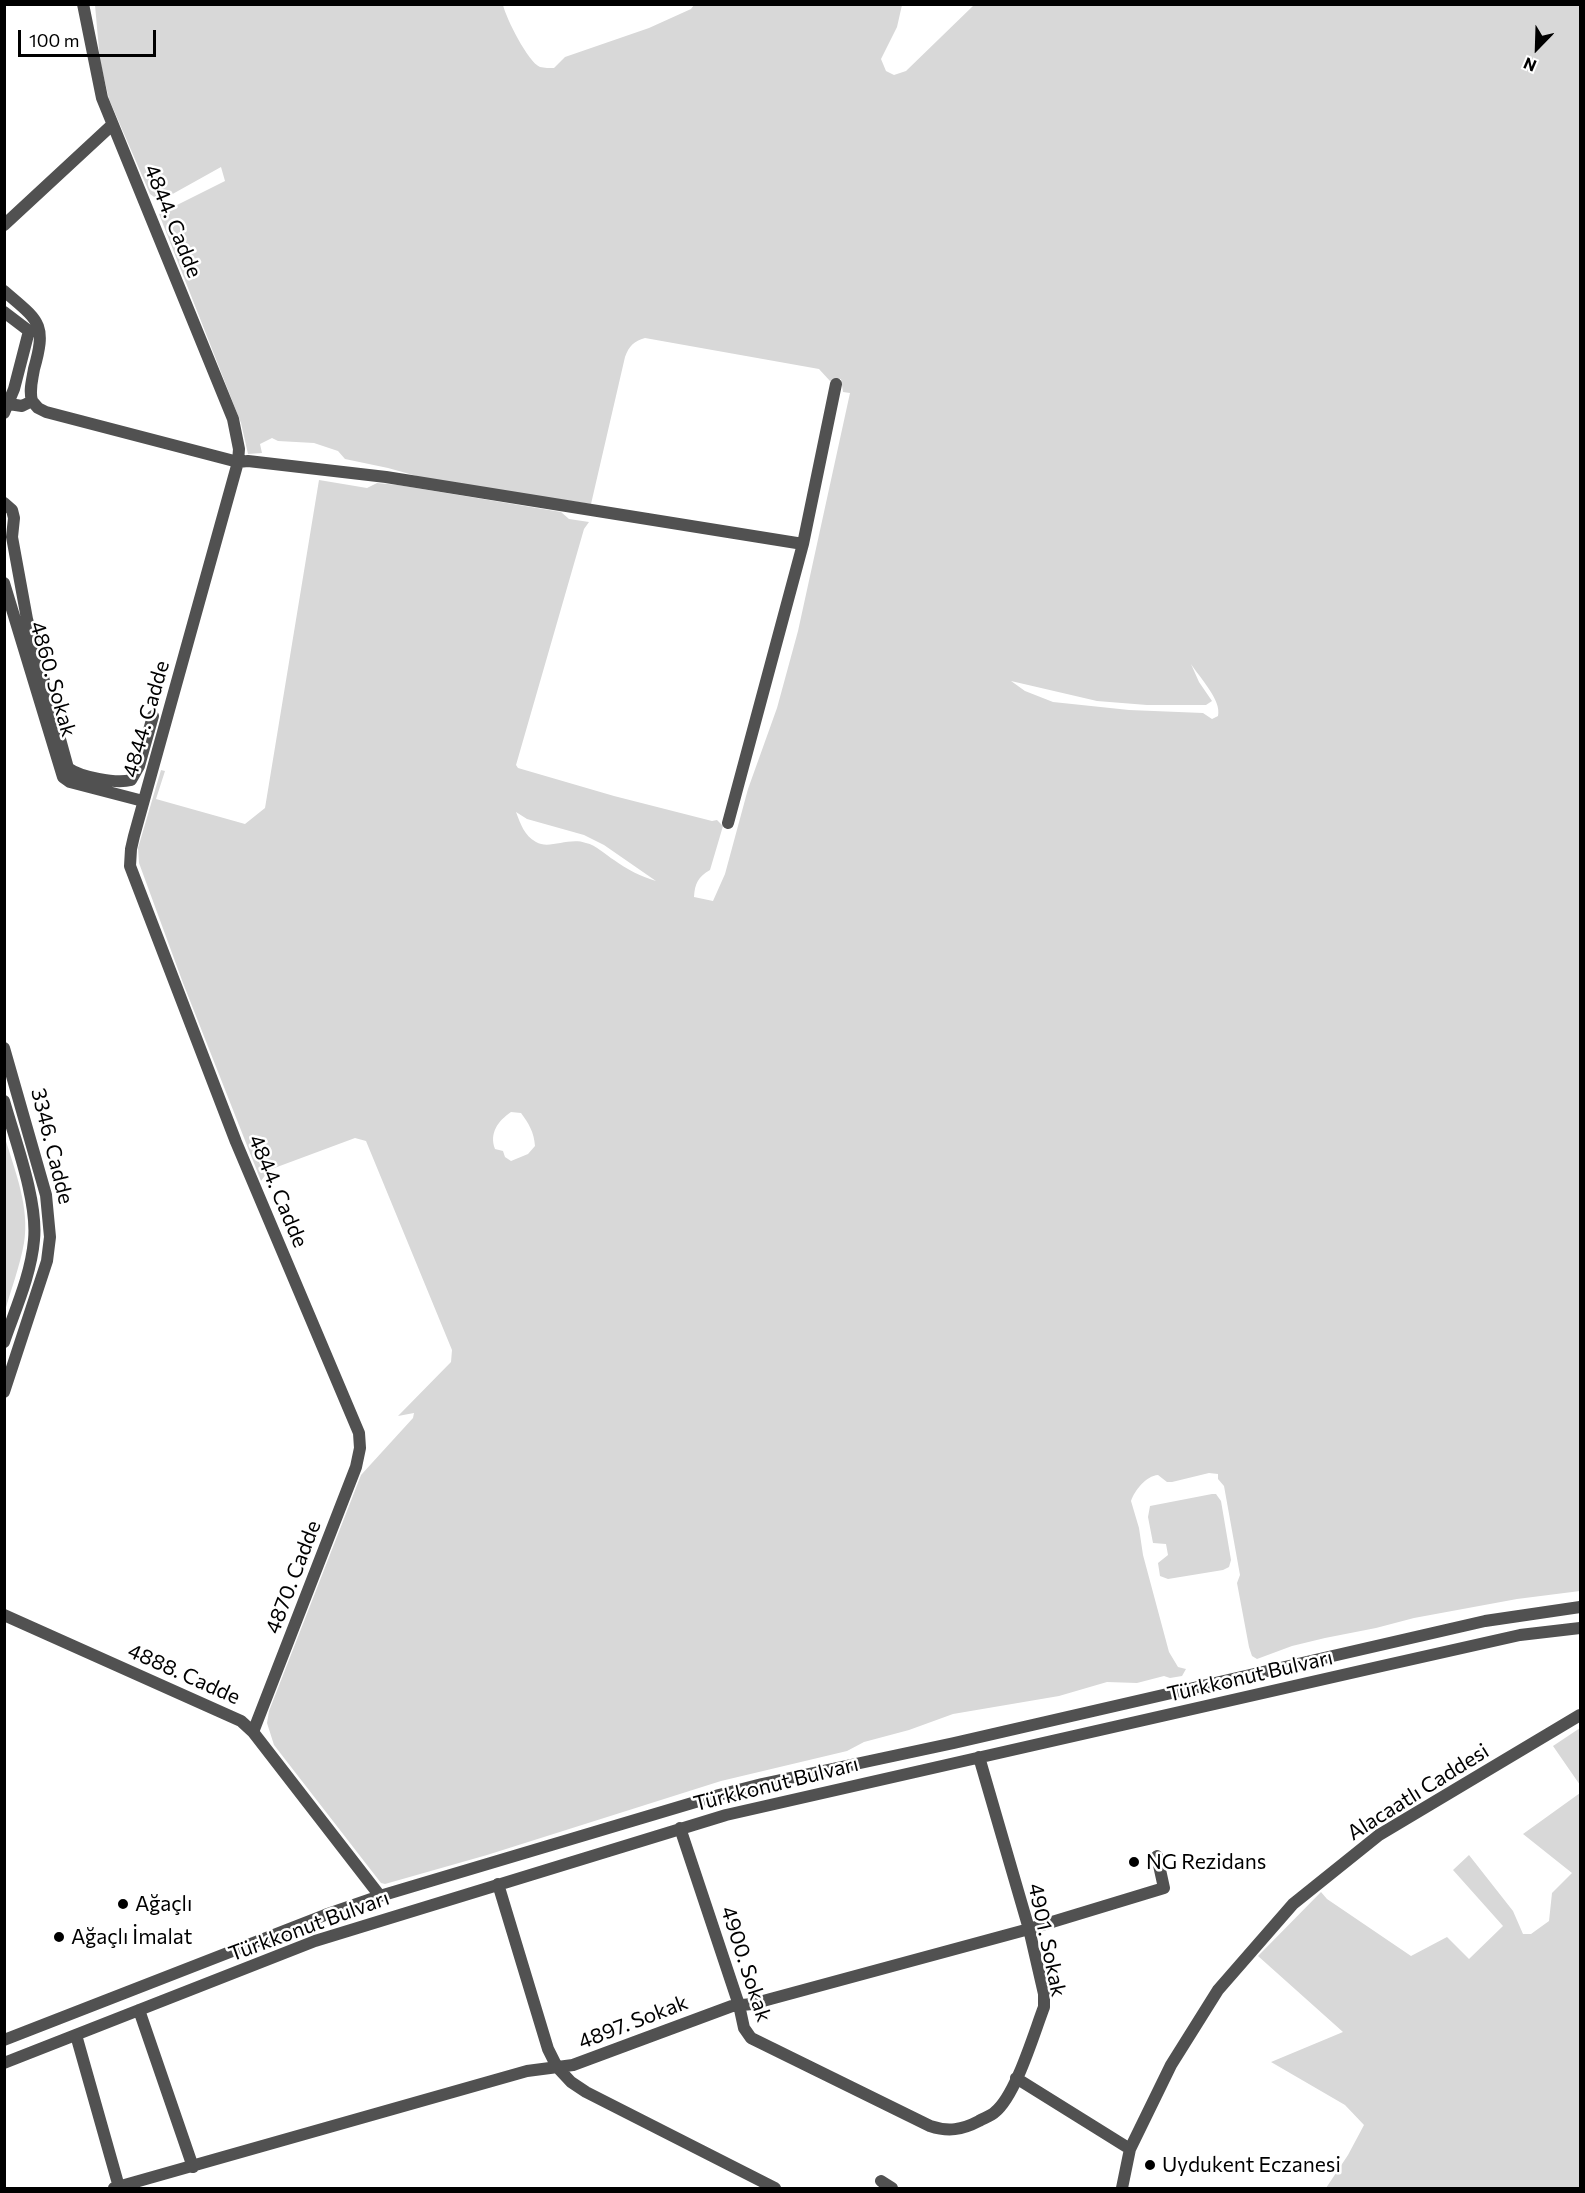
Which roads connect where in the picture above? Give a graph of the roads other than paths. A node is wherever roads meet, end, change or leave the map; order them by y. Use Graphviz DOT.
graph roads {
  1 [pos="83,4"];
  2 [pos="112,125"];
  3 [pos="4,225"];
  4 [pos="4,291"];
  5 [pos="4,312"];
  6 [pos="836,384"];
  7 [pos="32,401"];
  8 [pos="7,408"];
  9 [pos="238,462"];
  10 [pos="5,506"];
  11 [pos="802,544"];
  12 [pos="4,583"];
  13 [pos="7,598"];
  14 [pos="153,716"];
  15 [pos="143,801"];
  16 [pos="728,823"];
  17 [pos="4,1048"];
  18 [pos="4,1101"];
  19 [pos="4,1342"];
  20 [pos="4,1392"];
  21 [pos="359,1433"];
  22 [pos="1581,1607"];
  23 [pos="4,1615"];
  24 [pos="1581,1628"];
  25 [pos="1581,1715"];
  26 [pos="253,1732"];
  27 [pos="979,1757"];
  28 [pos="680,1828"];
  29 [pos="1157,1856"];
  30 [pos="498,1884"];
  31 [pos="380,1896"];
  32 [pos="1029,1929"];
  33 [pos="739,2005"];
  34 [pos="139,2010"];
  35 [pos="76,2035"];
  36 [pos="4,2040"];
  37 [pos="4,2063"];
  38 [pos="557,2067"];
  39 [pos="1016,2078"];
  40 [pos="853,2088"];
  41 [pos="1130,2150"];
  42 [pos="193,2167"];
  43 [pos="116,2188"];
  44 [pos="775,2188"];
  45 [pos="1122,2188"];
  1 -- 2 [label="street, 4844. Cadde"];
  2 -- 3 [label="street"];
  2 -- 9 [label="street, 4844. Cadde"];
  4 -- 7 [label="street"];
  5 -- 8 [label="street"];
  6 -- 11 [label="street"];
  7 -- 8 [label="street"];
  7 -- 9 [label="street"];
  9 -- 11 [label="street"];
  9 -- 15 [label="street, 4844. Cadde"];
  10 -- 14 [label="street"];
  11 -- 16 [label="street"];
  12 -- 13 [label="street, 4860. Sokak"];
  13 -- 15 [label="street, 4860. Sokak"];
  15 -- 21 [label="street, 4844. Cadde"];
  17 -- 20 [label="street, 3346. Cadde"];
  18 -- 19 [label="street, 3346. Cadde"];
  21 -- 26 [label="street, 4870. Cadde"];
  22 -- 31 [label="street, Türkkonut Bulvarı"];
  23 -- 26 [label="street, 4888. Cadde"];
  24 -- 27 [label="street, Türkkonut Bulvarı"];
  25 -- 41 [label="street, Alacaatlı Caddesi"];
  26 -- 31 [label="street, 4888. Cadde"];
  27 -- 28 [label="street, Türkkonut Bulvarı"];
  27 -- 32 [label="street, 4901. Sokak"];
  28 -- 30 [label="street, Türkkonut Bulvarı"];
  28 -- 33 [label="street, 4900. Sokak"];
  29 -- 32 [label="street, 4897. Sokak"];
  30 -- 34 [label="street, Türkkonut Bulvarı"];
  30 -- 38 [label="street"];
  31 -- 36 [label="street, Türkkonut Bulvarı"];
  32 -- 33 [label="street, 4897. Sokak"];
  32 -- 39 [label="street, 4901. Sokak"];
  33 -- 38 [label="street, 4897. Sokak"];
  33 -- 40 [label="street, 4900. Sokak"];
  34 -- 35 [label="street, Türkkonut Bulvarı"];
  34 -- 42 [label="street"];
  35 -- 37 [label="street, Türkkonut Bulvarı"];
  35 -- 43 [label="street"];
  38 -- 42 [label="street, 4897. Sokak"];
  38 -- 44 [label="street"];
  39 -- 40 [label="street, 4901. Sokak"];
  39 -- 41 [label="street"];
  41 -- 45 [label="street, Alacaatlı Caddesi"];
  42 -- 43 [label="street, 4897. Sokak"];
}
